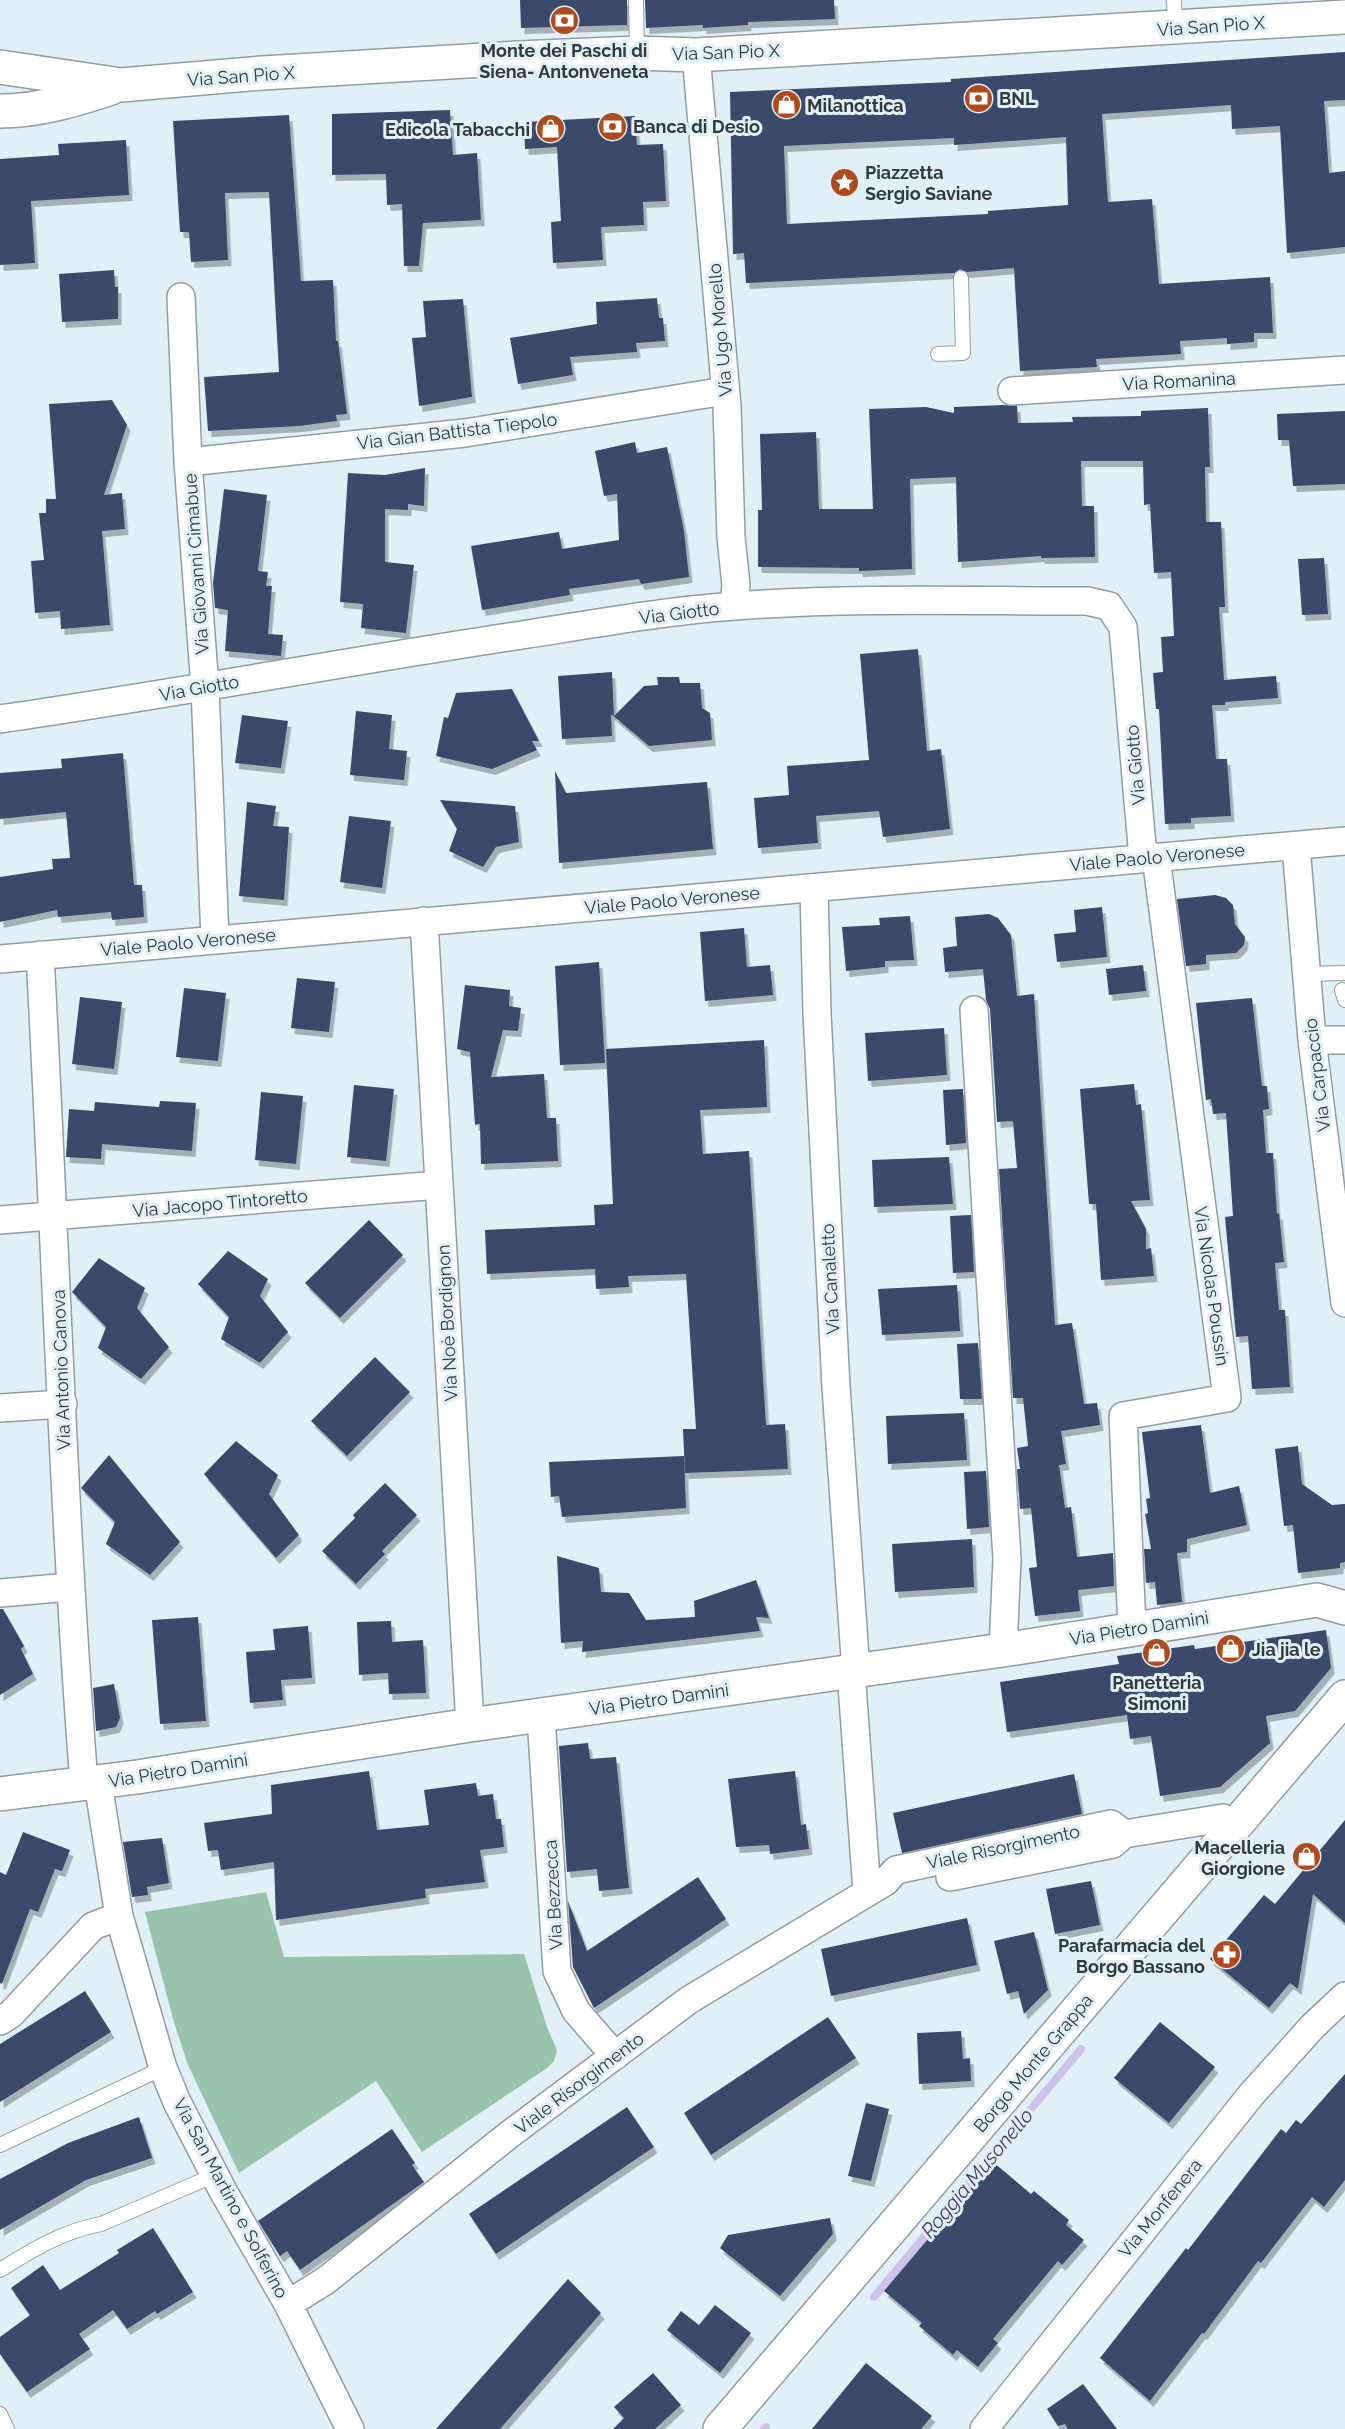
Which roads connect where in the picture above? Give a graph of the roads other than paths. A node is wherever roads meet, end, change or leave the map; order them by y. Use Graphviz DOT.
graph roads {
  1 [pos="636,0"];
  2 [pos="1175,14"];
  3 [pos="1345,16"];
  4 [pos="637,53"];
  5 [pos="696,55"];
  6 [pos="0,67"];
  7 [pos="121,85"];
  8 [pos="0,111"];
  9 [pos="961,278"];
  10 [pos="181,297"];
  11 [pos="938,354"];
  12 [pos="1345,370"];
  13 [pos="725,391"];
  14 [pos="1012,391"];
  15 [pos="188,462"];
  16 [pos="734,606"];
  17 [pos="205,687"];
  18 [pos="0,719"];
  19 [pos="1345,841"];
  20 [pos="1296,846"];
  21 [pos="1149,858"];
  22 [pos="814,888"];
  23 [pos="424,921"];
  24 [pos="215,939"];
  25 [pos="40,955"];
  26 [pos="0,959"];
  27 [pos="1345,973"];
  28 [pos="1306,974"];
  29 [pos="974,1010"];
  30 [pos="1345,1040"];
  31 [pos="1312,1041"];
  32 [pos="439,1185"];
  33 [pos="54,1217"];
  34 [pos="0,1220"];
  35 [pos="1345,1304"];
  36 [pos="63,1404"];
  37 [pos="0,1408"];
  38 [pos="70,1587"];
  39 [pos="0,1593"];
  40 [pos="1336,1599"];
  41 [pos="1132,1629"];
  42 [pos="1003,1650"];
  43 [pos="854,1671"];
  44 [pos="1345,1697"];
  45 [pos="541,1716"];
  46 [pos="470,1725"];
  47 [pos="91,1784"];
  48 [pos="0,1794"];
  49 [pos="1233,1827"];
  50 [pos="876,1887"];
  51 [pos="119,1916"];
  52 [pos="1345,1996"];
  53 [pos="0,2021"];
  54 [pos="615,2056"];
  55 [pos="163,2068"];
  56 [pos="0,2145"];
  57 [pos="215,2175"];
  58 [pos="0,2270"];
  59 [pos="288,2304"];
  60 [pos="0,2414"];
  61 [pos="7,2429"];
  62 [pos="350,2429"];
  63 [pos="720,2429"];
  64 [pos="984,2429"];
  1 -- 4 [label="lane"];
  2 -- 3 [label="street, Via San Pio X"];
  2 -- 5 [label="street, Via San Pio X"];
  4 -- 5 [label="street, Via San Pio X"];
  4 -- 7 [label="street, Via San Pio X"];
  5 -- 13 [label="street, Via Ugo Morello"];
  6 -- 7 [label="street, Via San Pio X"];
  7 -- 8 [label="street"];
  9 -- 11 [label="lane"];
  10 -- 15 [label="street, Via Giovanni Cimabue"];
  12 -- 14 [label="street, Via Romanina"];
  13 -- 15 [label="street, Via Gian Battista Tiepolo"];
  13 -- 16 [label="street, Via Ugo Morello"];
  15 -- 17 [label="street, Via Giovanni Cimabue"];
  16 -- 17 [label="street, Via Giotto"];
  16 -- 21 [label="street, Via Giotto"];
  17 -- 18 [label="street, Via Giotto"];
  17 -- 24 [label="street, Via Giovanni Cimabue"];
  19 -- 20 [label="street, Viale Paolo Veronese"];
  20 -- 21 [label="street, Viale Paolo Veronese"];
  20 -- 28 [label="street, Via Carpaccio"];
  21 -- 22 [label="street, Viale Paolo Veronese"];
  21 -- 41 [label="street, Via Nicolas Poussin"];
  22 -- 23 [label="street, Viale Paolo Veronese"];
  22 -- 43 [label="street, Via Canaletto"];
  23 -- 24 [label="street, Viale Paolo Veronese"];
  23 -- 32 [label="street, Via Noè Bordignon"];
  24 -- 25 [label="street, Viale Paolo Veronese"];
  25 -- 26 [label="street, Viale Paolo Veronese"];
  25 -- 33 [label="street, Via Antonio Canova"];
  27 -- 28 [label="lane"];
  28 -- 31 [label="street, Via Carpaccio"];
  29 -- 42 [label="street"];
  30 -- 31 [label="street"];
  31 -- 35 [label="street, Via Carpaccio"];
  32 -- 33 [label="street, Via Jacopo Tintoretto"];
  32 -- 46 [label="street, Via Noè Bordignon"];
  33 -- 34 [label="street, Via Jacopo Tintoretto"];
  33 -- 36 [label="street, Via Antonio Canova"];
  36 -- 37 [label="street"];
  36 -- 38 [label="street, Via Antonio Canova"];
  38 -- 39 [label="street"];
  38 -- 47 [label="street, Via Antonio Canova"];
  40 -- 41 [label="street, Via Pietro Damini"];
  41 -- 42 [label="street, Via Pietro Damini"];
  42 -- 43 [label="street, Via Pietro Damini"];
  43 -- 45 [label="street, Via Pietro Damini"];
  43 -- 50 [label="street, Via Canaletto"];
  44 -- 49 [label="street, Borgo Monte Grappa"];
  45 -- 46 [label="street, Via Pietro Damini"];
  45 -- 54 [label="street, Via Bezzecca"];
  46 -- 47 [label="street, Via Pietro Damini"];
  47 -- 48 [label="street, Via Pietro Damini"];
  47 -- 51 [label="street, Via San Martino e Solferino"];
  49 -- 50 [label="street, Viale Risorgimento"];
  49 -- 63 [label="street, Borgo Monte Grappa"];
  50 -- 54 [label="street, Viale Risorgimento"];
  51 -- 53 [label="street"];
  51 -- 55 [label="street, Via San Martino e Solferino"];
  52 -- 64 [label="street, Via Monfenera"];
  54 -- 59 [label="street, Viale Risorgimento"];
  55 -- 56 [label="lane"];
  55 -- 57 [label="street, Via San Martino e Solferino"];
  57 -- 58 [label="lane"];
  57 -- 59 [label="street, Via San Martino e Solferino"];
  59 -- 62 [label="street, Via San Martino e Solferino"];
  60 -- 61 [label="lane"];
}
